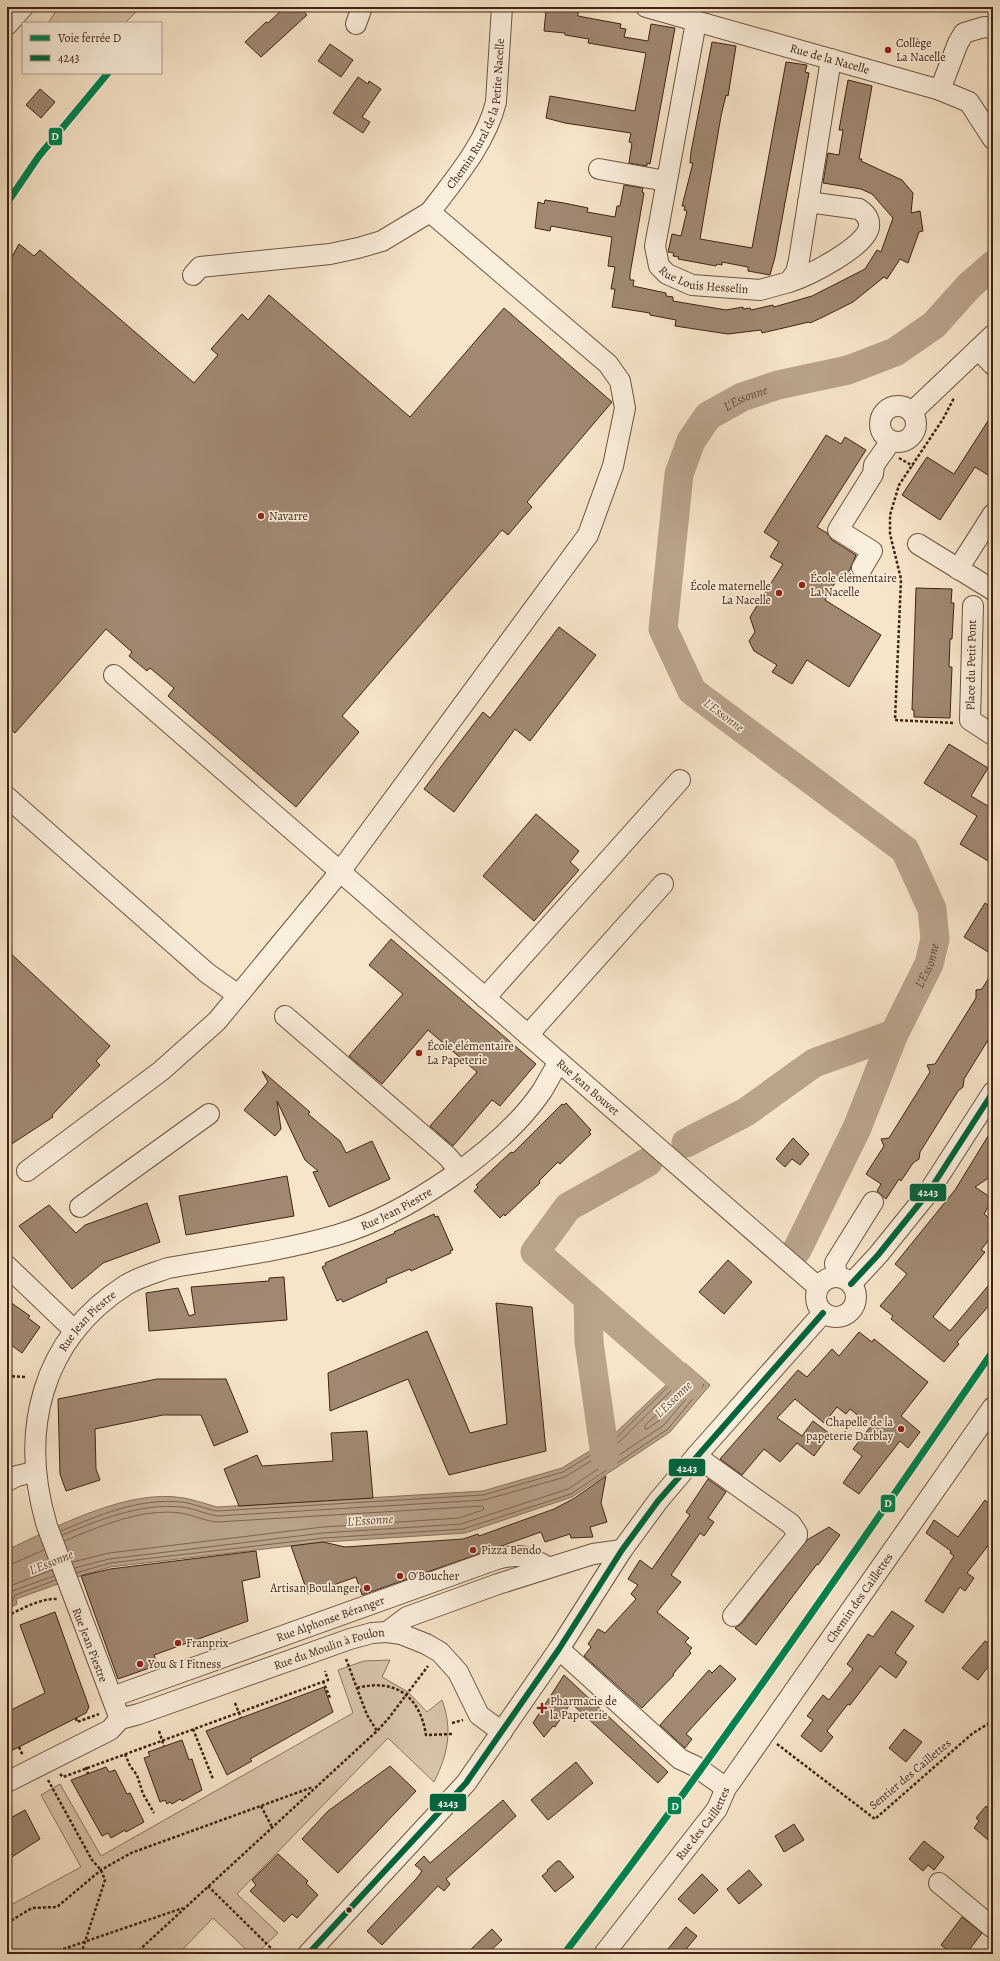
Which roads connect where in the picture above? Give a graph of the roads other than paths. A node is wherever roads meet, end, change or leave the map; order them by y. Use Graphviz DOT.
graph roads {
  1 [pos="22,7"];
  2 [pos="502,7"];
  3 [pos="646,7"];
  4 [pos="696,22"];
  5 [pos="7,25"];
  6 [pos="993,28"];
  7 [pos="832,59"];
  8 [pos="940,90"];
  9 [pos="993,139"];
  10 [pos="599,169"];
  11 [pos="666,180"];
  12 [pos="808,202"];
  13 [pos="430,212"];
  14 [pos="193,275"];
  15 [pos="789,282"];
  16 [pos="993,335"];
  17 [pos="978,349"];
  18 [pos="993,365"];
  19 [pos="912,412"];
  20 [pos="891,441"];
  21 [pos="993,514"];
  22 [pos="918,544"];
  23 [pos="862,568"];
  24 [pos="958,569"];
  25 [pos="993,590"];
  26 [pos="973,606"];
  27 [pos="114,675"];
  28 [pos="993,735"];
  29 [pos="680,780"];
  30 [pos="7,797"];
  31 [pos="339,873"];
  32 [pos="663,884"];
  33 [pos="238,995"];
  34 [pos="485,998"];
  35 [pos="285,1016"];
  36 [pos="528,1035"];
  37 [pos="559,1062"];
  38 [pos="993,1092"];
  39 [pos="209,1114"];
  40 [pos="459,1170"];
  41 [pos="28,1172"];
  42 [pos="873,1202"];
  43 [pos="80,1207"];
  44 [pos="7,1266"];
  45 [pos="844,1280"];
  46 [pos="812,1281"];
  47 [pos="823,1313"];
  48 [pos="75,1331"];
  49 [pos="993,1408"];
  50 [pos="696,1456"];
  51 [pos="34,1472"];
  52 [pos="7,1481"];
  53 [pos="622,1550"];
  54 [pos="548,1567"];
  55 [pos="733,1616"];
  56 [pos="387,1632"];
  57 [pos="559,1649"];
  58 [pos="112,1697"];
  59 [pos="120,1720"];
  60 [pos="502,1732"];
  61 [pos="7,1782"];
  62 [pos="726,1788"];
  63 [pos="939,1883"];
  64 [pos="993,1928"];
  65 [pos="308,1954"];
  66 [pos="604,1954"];
  1 -- 5 [label="street"];
  2 -- 13 [label="street, Chemin Rural de la Petite Nacelle"];
  3 -- 4 [label="street, Rue de la Nacelle"];
  4 -- 7 [label="street, Rue de la Nacelle"];
  4 -- 11 [label="street, Rue Louis Hesselin"];
  6 -- 8 [label="street"];
  7 -- 8 [label="street, Rue de la Nacelle"];
  7 -- 12 [label="street"];
  8 -- 9 [label="street, Rue de la Nacelle"];
  10 -- 11 [label="street"];
  11 -- 15 [label="street, Rue Louis Hesselin"];
  12 -- 15 [label="street"];
  12 -- 15 [label="street, Rue Louis Hesselin"];
  13 -- 14 [label="street"];
  13 -- 31 [label="street"];
  16 -- 17 [label="street"];
  17 -- 18 [label="street"];
  17 -- 19 [label="street"];
  19 -- 20 [label="street"];
  19 -- 20 [label="street"];
  20 -- 23 [label="street"];
  21 -- 24 [label="street"];
  22 -- 24 [label="street"];
  24 -- 25 [label="street"];
  26 -- 28 [label="street, Place du Petit Pont"];
  27 -- 31 [label="street, Rue Jean Bouvet"];
  29 -- 34 [label="street"];
  30 -- 33 [label="street"];
  31 -- 33 [label="street"];
  31 -- 34 [label="street, Rue Jean Bouvet"];
  32 -- 36 [label="street"];
  33 -- 41 [label="street"];
  34 -- 36 [label="street, Rue Jean Bouvet"];
  35 -- 40 [label="street"];
  36 -- 37 [label="street, Rue Jean Bouvet"];
  37 -- 40 [label="street, Rue Jean Piestre"];
  37 -- 46 [label="street, Rue Jean Bouvet"];
  38 -- 45 [label="street"];
  39 -- 43 [label="street"];
  40 -- 48 [label="street, Rue Jean Piestre"];
  42 -- 45 [label="street"];
  44 -- 48 [label="street"];
  45 -- 46 [label="street"];
  45 -- 47 [label="street"];
  46 -- 47 [label="street"];
  47 -- 50 [label="street"];
  48 -- 51 [label="street, Rue Jean Piestre"];
  49 -- 62 [label="street, Chemin des Caillettes"];
  50 -- 53 [label="street"];
  50 -- 55 [label="street"];
  51 -- 52 [label="street"];
  51 -- 58 [label="street, Rue Jean Piestre"];
  53 -- 54 [label="street"];
  53 -- 57 [label="street"];
  54 -- 56 [label="street"];
  54 -- 58 [label="street, Rue Alphonse Béranger"];
  56 -- 59 [label="street, Rue du Moulin à Foulon"];
  56 -- 60 [label="street, Rue du Moulin à Foulon"];
  57 -- 60 [label="street"];
  57 -- 62 [label="street, Rue des Caillettes"];
  58 -- 59 [label="street, Rue Jean Piestre"];
  59 -- 61 [label="street"];
  60 -- 65 [label="street"];
  62 -- 66 [label="street, Rue des Caillettes"];
  63 -- 64 [label="street"];
}
